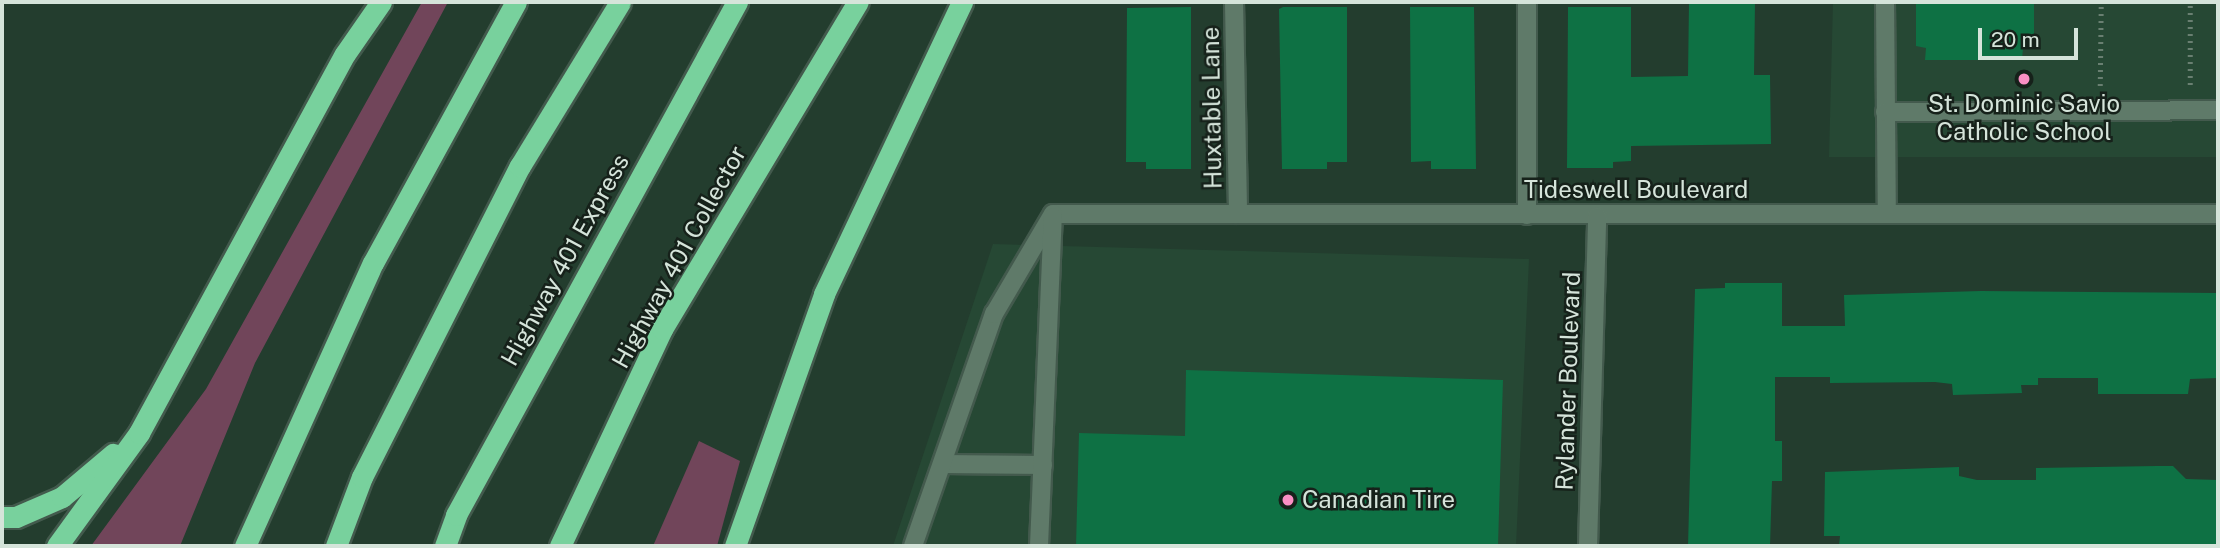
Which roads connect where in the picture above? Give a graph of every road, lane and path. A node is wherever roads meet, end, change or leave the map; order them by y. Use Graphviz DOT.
graph roads {
  1 [pos="381,2"];
  2 [pos="516,2"];
  3 [pos="620,2"];
  4 [pos="737,2"];
  5 [pos="858,2"];
  6 [pos="962,2"];
  7 [pos="1234,2"];
  8 [pos="1528,2"];
  9 [pos="1885,2"];
  10 [pos="2101,2"];
  11 [pos="2190,2"];
  12 [pos="2189,110"];
  13 [pos="2218,110"];
  14 [pos="2099,111"];
  15 [pos="1885,112"];
  16 [pos="1887,212"];
  17 [pos="1053,214"];
  18 [pos="1238,214"];
  19 [pos="2218,214"];
  20 [pos="1527,215"];
  21 [pos="1597,216"];
  22 [pos="139,433"];
  23 [pos="943,464"];
  24 [pos="1042,465"];
  25 [pos="2,517"];
  26 [pos="57,546"];
  27 [pos="245,546"];
  28 [pos="336,546"];
  29 [pos="444,546"];
  30 [pos="560,546"];
  31 [pos="735,546"];
  32 [pos="913,546"];
  33 [pos="1039,546"];
  34 [pos="1588,546"];
  1 -- 22 [label="highway"];
  2 -- 27 [label="highway"];
  3 -- 28 [label="highway"];
  4 -- 29 [label="highway, Highway 401 Express"];
  5 -- 30 [label="highway, Highway 401 Collector"];
  6 -- 31 [label="highway"];
  7 -- 18 [label="street, Huxtable Lane"];
  8 -- 20 [label="street"];
  9 -- 15 [label="street"];
  10 -- 14 [label="path"];
  11 -- 12 [label="path"];
  12 -- 13 [label="street"];
  12 -- 14 [label="street"];
  14 -- 15 [label="street"];
  15 -- 16 [label="street"];
  16 -- 19 [label="street, Tideswell Boulevard"];
  16 -- 21 [label="street, Tideswell Boulevard"];
  17 -- 18 [label="street, Tideswell Boulevard"];
  17 -- 23 [label="street"];
  17 -- 24 [label="street"];
  18 -- 20 [label="street, Tideswell Boulevard"];
  20 -- 21 [label="street, Tideswell Boulevard"];
  21 -- 34 [label="street, Rylander Boulevard"];
  22 -- 25 [label="highway"];
  22 -- 26 [label="highway"];
  23 -- 24 [label="street"];
  23 -- 32 [label="street"];
  24 -- 33 [label="street"];
}
